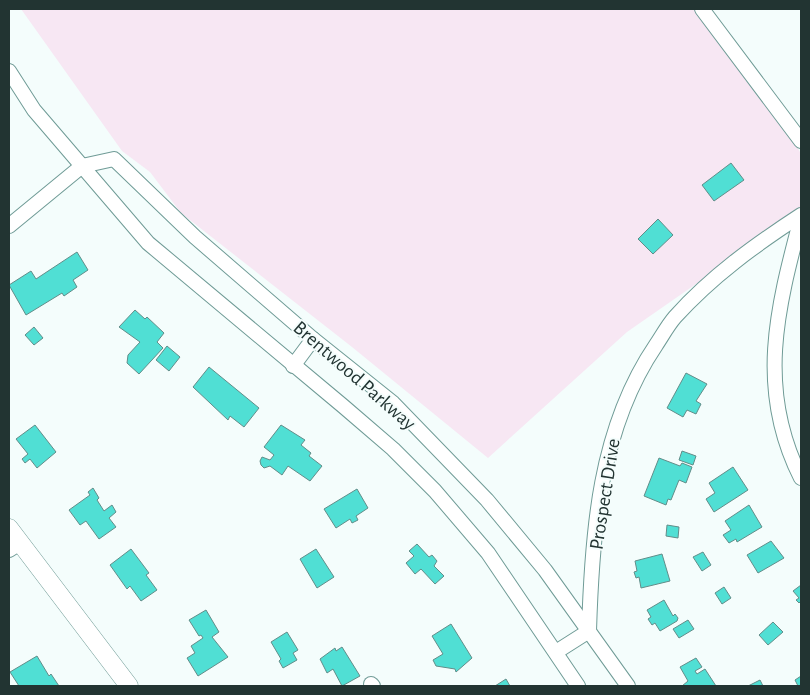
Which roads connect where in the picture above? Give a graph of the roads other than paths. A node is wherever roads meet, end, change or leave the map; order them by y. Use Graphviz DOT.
graph roads {
  1 [pos="702,9"];
  2 [pos="9,71"];
  3 [pos="801,141"];
  4 [pos="82,166"];
  5 [pos="801,217"];
  6 [pos="9,226"];
  7 [pos="313,339"];
  8 [pos="293,366"];
  9 [pos="801,478"];
  10 [pos="9,528"];
  11 [pos="14,546"];
  12 [pos="589,631"];
  13 [pos="556,652"];
  14 [pos="128,686"];
  15 [pos="578,686"];
  16 [pos="628,686"];
  1 -- 3 [label="street"];
  2 -- 4 [label="street, Brentwood Parkway"];
  4 -- 6 [label="street"];
  4 -- 7 [label="street, Brentwood Parkway"];
  4 -- 8 [label="street, Brentwood Parkway"];
  5 -- 9 [label="street"];
  5 -- 12 [label="street, Prospect Drive"];
  7 -- 8 [label="street"];
  7 -- 12 [label="street, Brentwood Parkway"];
  8 -- 13 [label="street, Brentwood Parkway"];
  10 -- 11 [label="street"];
  11 -- 14 [label="street"];
  12 -- 13 [label="street"];
  12 -- 16 [label="street, Brentwood Parkway"];
  13 -- 15 [label="street, Brentwood Parkway"];
}
